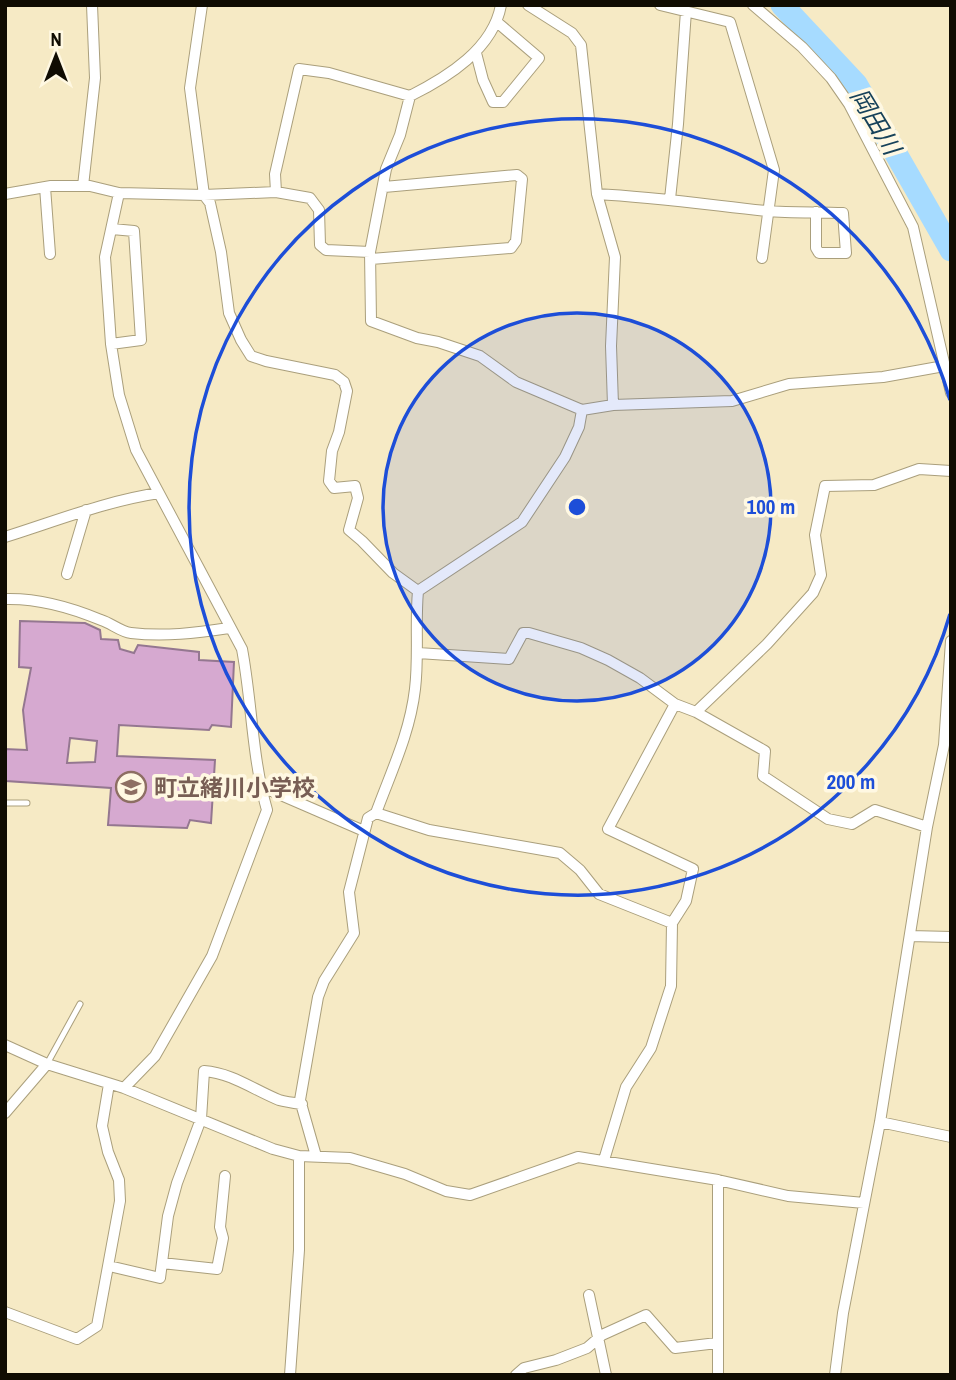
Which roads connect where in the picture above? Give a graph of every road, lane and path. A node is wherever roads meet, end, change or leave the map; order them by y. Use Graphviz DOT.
graph roads {
  1 [pos="93,5"];
  2 [pos="202,5"];
  3 [pos="501,5"];
  4 [pos="528,5"];
  5 [pos="660,5"];
  6 [pos="753,5"];
  7 [pos="774,5"];
  8 [pos="687,11"];
  9 [pos="765,14"];
  10 [pos="498,23"];
  11 [pos="476,53"];
  12 [pos="411,96"];
  13 [pos="83,186"];
  14 [pos="46,187"];
  15 [pos="384,187"];
  16 [pos="276,192"];
  17 [pos="120,193"];
  18 [pos="5,194"];
  19 [pos="597,194"];
  20 [pos="204,195"];
  21 [pos="670,198"];
  22 [pos="769,211"];
  23 [pos="816,212"];
  24 [pos="111,229"];
  25 [pos="50,254"];
  26 [pos="371,255"];
  27 [pos="762,258"];
  28 [pos="111,344"];
  29 [pos="944,366"];
  30 [pos="951,393"];
  31 [pos="613,405"];
  32 [pos="582,410"];
  33 [pos="951,471"];
  34 [pos="159,494"];
  35 [pos="86,510"];
  36 [pos="5,537"];
  37 [pos="67,574"];
  38 [pos="418,592"];
  39 [pos="5,599"];
  40 [pos="229,628"];
  41 [pos="951,641"];
  42 [pos="418,653"];
  43 [pos="675,704"];
  44 [pos="696,712"];
  45 [pos="260,786"];
  46 [pos="5,803"];
  47 [pos="27,803"];
  48 [pos="376,813"];
  49 [pos="927,827"];
  50 [pos="364,831"];
  51 [pos="673,923"];
  52 [pos="910,936"];
  53 [pos="951,937"];
  54 [pos="80,1004"];
  55 [pos="5,1045"];
  56 [pos="47,1065"];
  57 [pos="109,1084"];
  58 [pos="124,1088"];
  59 [pos="302,1104"];
  60 [pos="5,1113"];
  61 [pos="201,1119"];
  62 [pos="880,1122"];
  63 [pos="951,1137"];
  64 [pos="299,1156"];
  65 [pos="317,1156"];
  66 [pos="604,1160"];
  67 [pos="225,1176"];
  68 [pos="718,1180"];
  69 [pos="864,1203"];
  70 [pos="162,1263"];
  71 [pos="109,1266"];
  72 [pos="589,1295"];
  73 [pos="5,1312"];
  74 [pos="598,1338"];
  75 [pos="717,1343"];
  76 [pos="290,1375"];
  77 [pos="516,1375"];
  78 [pos="606,1375"];
  79 [pos="718,1375"];
  80 [pos="835,1375"];
  1 -- 13 [label="street"];
  2 -- 20 [label="street"];
  3 -- 10 [label="street"];
  4 -- 19 [label="street"];
  5 -- 8 [label="street"];
  6 -- 9 [label="street"];
  7 -- 9 [label="street"];
  8 -- 21 [label="street"];
  8 -- 22 [label="street"];
  9 -- 29 [label="street"];
  10 -- 11 [label="street"];
  10 -- 11 [label="street"];
  11 -- 12 [label="street"];
  12 -- 15 [label="street"];
  12 -- 16 [label="street"];
  13 -- 14 [label="street"];
  13 -- 17 [label="street"];
  14 -- 18 [label="street"];
  14 -- 25 [label="street"];
  15 -- 26 [label="street"];
  15 -- 26 [label="street"];
  16 -- 20 [label="street"];
  16 -- 26 [label="street"];
  17 -- 20 [label="street"];
  17 -- 24 [label="street"];
  19 -- 21 [label="street"];
  19 -- 31 [label="street"];
  20 -- 38 [label="street"];
  21 -- 22 [label="street"];
  22 -- 23 [label="street"];
  22 -- 27 [label="street"];
  23 -- 23 [label="street"];
  24 -- 28 [label="street"];
  24 -- 28 [label="street"];
  26 -- 32 [label="street"];
  28 -- 34 [label="street"];
  29 -- 30 [label="street"];
  29 -- 31 [label="street"];
  31 -- 32 [label="street"];
  32 -- 38 [label="street"];
  33 -- 44 [label="street"];
  34 -- 35 [label="street"];
  34 -- 40 [label="street"];
  35 -- 36 [label="street"];
  35 -- 37 [label="street"];
  38 -- 42 [label="street"];
  39 -- 40 [label="street"];
  40 -- 45 [label="street"];
  41 -- 49 [label="street"];
  42 -- 43 [label="street"];
  42 -- 48 [label="street"];
  43 -- 44 [label="street"];
  43 -- 51 [label="street"];
  44 -- 49 [label="street"];
  45 -- 50 [label="street"];
  45 -- 58 [label="street"];
  46 -- 47 [label="lane"];
  48 -- 50 [label="street"];
  48 -- 51 [label="street"];
  49 -- 52 [label="street"];
  50 -- 59 [label="street"];
  51 -- 66 [label="street"];
  52 -- 53 [label="street"];
  52 -- 62 [label="street"];
  54 -- 56 [label="lane"];
  55 -- 56 [label="street"];
  56 -- 57 [label="street"];
  56 -- 60 [label="street"];
  57 -- 58 [label="street"];
  57 -- 71 [label="street"];
  58 -- 61 [label="street"];
  59 -- 61 [label="street"];
  59 -- 65 [label="street"];
  61 -- 64 [label="street"];
  61 -- 70 [label="street"];
  62 -- 63 [label="street"];
  62 -- 69 [label="street"];
  64 -- 65 [label="street"];
  64 -- 76 [label="street"];
  65 -- 66 [label="street"];
  66 -- 68 [label="street"];
  67 -- 70 [label="street"];
  68 -- 69 [label="street"];
  68 -- 75 [label="street"];
  69 -- 80 [label="street"];
  70 -- 71 [label="street"];
  71 -- 73 [label="street"];
  72 -- 74 [label="street"];
  74 -- 75 [label="street"];
  74 -- 77 [label="street"];
  74 -- 78 [label="street"];
  75 -- 79 [label="street"];
}
